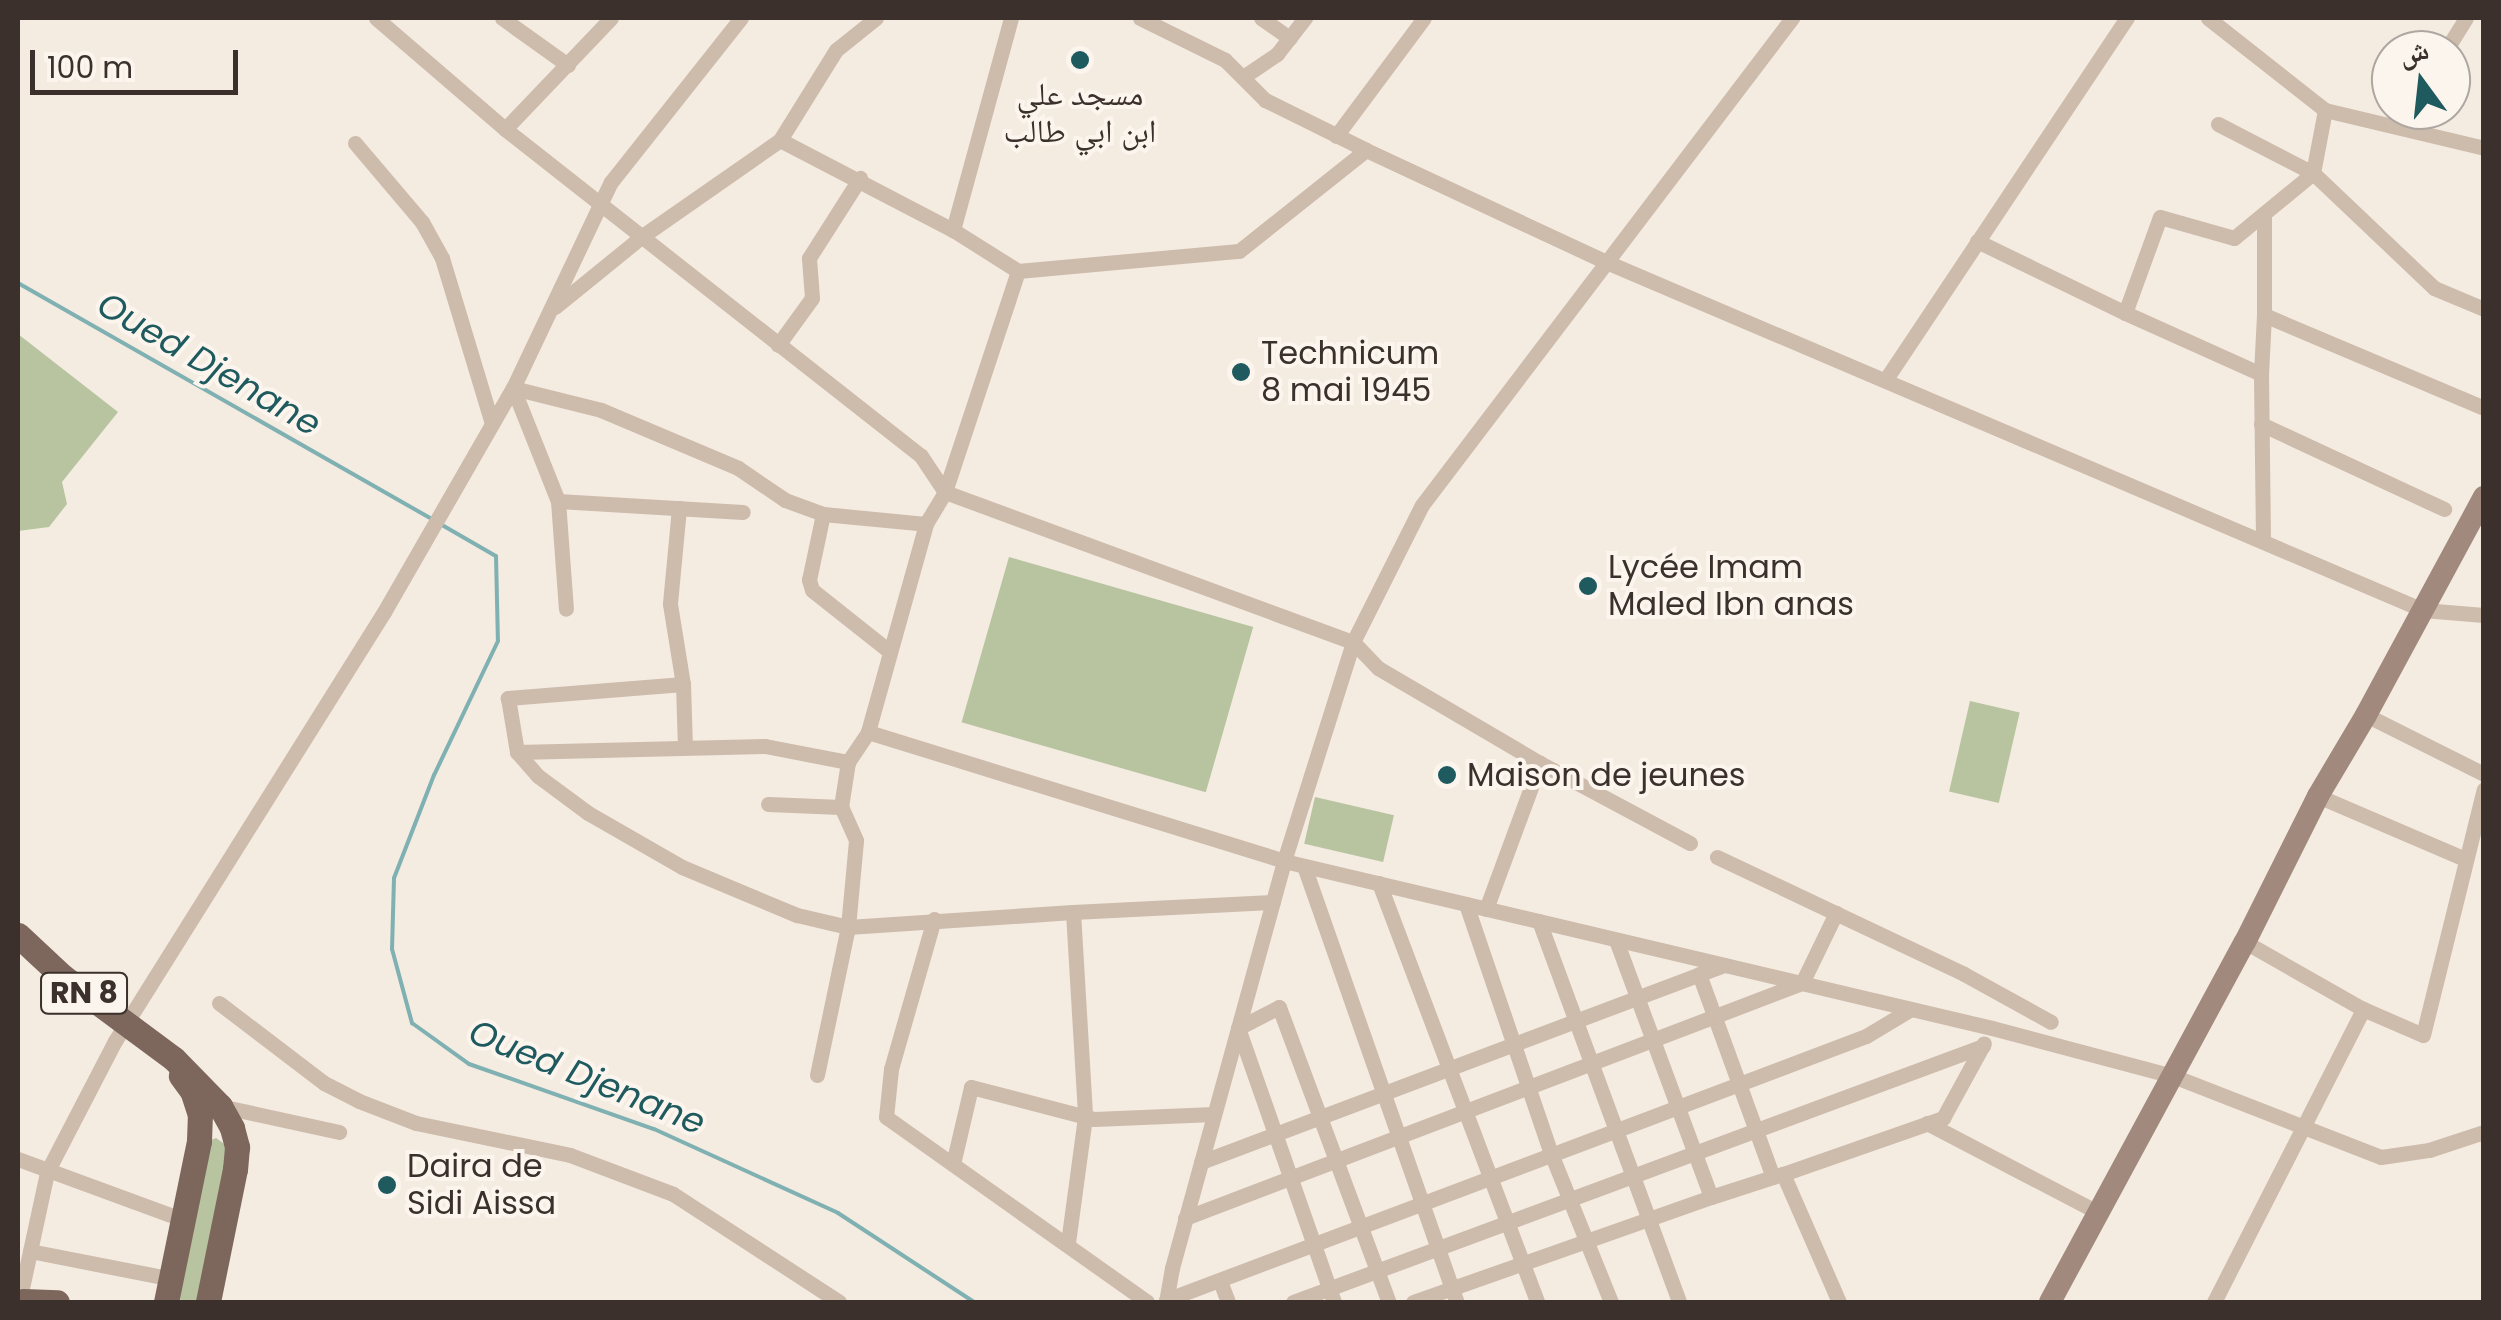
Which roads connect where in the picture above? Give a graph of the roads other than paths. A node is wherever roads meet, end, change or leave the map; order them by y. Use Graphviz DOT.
graph roads {
  1 [pos="379,18"];
  2 [pos="502,18"];
  3 [pos="611,18"];
  4 [pos="741,18"];
  5 [pos="876,18"];
  6 [pos="1011,18"];
  7 [pos="1140,18"];
  8 [pos="1260,18"];
  9 [pos="1305,18"];
  10 [pos="1424,18"];
  11 [pos="1792,18"];
  12 [pos="2127,18"];
  13 [pos="2208,18"];
  14 [pos="1290,38"];
  15 [pos="568,66"];
  16 [pos="1242,77"];
  17 [pos="2325,110"];
  18 [pos="2371,120"];
  19 [pos="2218,124"];
  20 [pos="505,129"];
  21 [pos="2414,130"];
  22 [pos="1336,136"];
  23 [pos="780,140"];
  24 [pos="355,144"];
  25 [pos="2484,148"];
  26 [pos="1366,150"];
  27 [pos="2313,173"];
  28 [pos="860,178"];
  29 [pos="600,203"];
  30 [pos="2264,216"];
  31 [pos="952,230"];
  32 [pos="641,236"];
  33 [pos="1976,242"];
  34 [pos="1604,260"];
  35 [pos="1018,271"];
  36 [pos="2484,308"];
  37 [pos="549,312"];
  38 [pos="2125,313"];
  39 [pos="2264,315"];
  40 [pos="778,344"];
  41 [pos="2261,374"];
  42 [pos="1886,380"];
  43 [pos="513,388"];
  44 [pos="2484,408"];
  45 [pos="492,424"];
  46 [pos="2262,424"];
  47 [pos="945,492"];
  48 [pos="2484,497"];
  49 [pos="558,502"];
  50 [pos="679,508"];
  51 [pos="2444,508"];
  52 [pos="743,512"];
  53 [pos="823,514"];
  54 [pos="926,524"];
  55 [pos="2263,538"];
  56 [pos="566,609"];
  57 [pos="2424,610"];
  58 [pos="2484,615"];
  59 [pos="1352,642"];
  60 [pos="889,651"];
  61 [pos="682,684"];
  62 [pos="2366,715"];
  63 [pos="868,732"];
  64 [pos="685,746"];
  65 [pos="517,752"];
  66 [pos="848,762"];
  67 [pos="1540,763"];
  68 [pos="2484,774"];
  69 [pos="2484,789"];
  70 [pos="2318,796"];
  71 [pos="768,804"];
  72 [pos="841,807"];
  73 [pos="1690,843"];
  74 [pos="1718,857"];
  75 [pos="2463,858"];
  76 [pos="1284,861"];
  77 [pos="1304,866"];
  78 [pos="1378,883"];
  79 [pos="1273,902"];
  80 [pos="1466,904"];
  81 [pos="1486,909"];
  82 [pos="1073,912"];
  83 [pos="1836,913"];
  84 [pos="934,919"];
  85 [pos="1539,921"];
  86 [pos="848,927"];
  87 [pos="18,935"];
  88 [pos="1616,940"];
  89 [pos="2245,942"];
  90 [pos="1724,965"];
  91 [pos="1699,974"];
  92 [pos="1802,984"];
  93 [pos="1638,997"];
  94 [pos="219,1004"];
  95 [pos="1911,1009"];
  96 [pos="2364,1009"];
  97 [pos="1716,1019"];
  98 [pos="2052,1022"];
  99 [pos="125,1023"];
  100 [pos="1575,1023"];
  101 [pos="1238,1028"];
  102 [pos="1992,1028"];
  103 [pos="1654,1042"];
  104 [pos="154,1046"];
  105 [pos="1515,1046"];
  106 [pos="1983,1046"];
  107 [pos="1590,1065"];
  108 [pos="1450,1071"];
  109 [pos="817,1075"];
  110 [pos="2174,1076"];
  111 [pos="1739,1083"];
  112 [pos="1529,1089"];
  113 [pos="1383,1096"];
  114 [pos="220,1106"];
  115 [pos="1678,1106"];
  116 [pos="1466,1113"];
  117 [pos="1214,1114"];
  118 [pos="1086,1117"];
  119 [pos="1323,1119"];
  120 [pos="1927,1124"];
  121 [pos="2301,1124"];
  122 [pos="1614,1130"];
  123 [pos="1756,1130"];
  124 [pos="339,1132"];
  125 [pos="2484,1132"];
  126 [pos="1277,1135"];
  127 [pos="1399,1138"];
  128 [pos="199,1141"];
  129 [pos="237,1148"];
  130 [pos="1695,1154"];
  131 [pos="1552,1156"];
  132 [pos="18,1159"];
  133 [pos="1338,1161"];
  134 [pos="1201,1162"];
  135 [pos="953,1164"];
  136 [pos="47,1172"];
  137 [pos="1778,1175"];
  138 [pos="1292,1178"];
  139 [pos="1490,1178"];
  140 [pos="1631,1178"];
  141 [pos="1711,1196"];
  142 [pos="1570,1200"];
  143 [pos="1421,1206"];
  144 [pos="2099,1213"];
  145 [pos="1185,1218"];
  146 [pos="181,1219"];
  147 [pos="1647,1220"];
  148 [pos="1507,1224"];
  149 [pos="1362,1228"];
  150 [pos="1586,1241"];
  151 [pos="1068,1243"];
  152 [pos="1314,1245"];
  153 [pos="1436,1248"];
  154 [pos="30,1251"];
  155 [pos="1522,1264"];
  156 [pos="1378,1271"];
  157 [pos="1220,1281"];
  158 [pos="164,1293"];
  159 [pos="1454,1295"];
  160 [pos="1332,1296"];
  161 [pos="210,1301"];
  162 [pos="1166,1301"];
  163 [pos="21,1302"];
  164 [pos="57,1302"];
  165 [pos="839,1302"];
  166 [pos="1147,1302"];
  167 [pos="1228,1302"];
  168 [pos="1293,1302"];
  169 [pos="1389,1302"];
  170 [pos="1413,1302"];
  171 [pos="1537,1302"];
  172 [pos="1610,1302"];
  173 [pos="1678,1302"];
  174 [pos="1839,1302"];
  175 [pos="2050,1302"];
  176 [pos="2214,1302"];
  1 -- 20 [label="street"];
  2 -- 15 [label="street"];
  3 -- 15 [label="street"];
  4 -- 29 [label="street"];
  5 -- 23 [label="street"];
  6 -- 31 [label="street"];
  7 -- 16 [label="street"];
  8 -- 14 [label="street"];
  9 -- 14 [label="street"];
  10 -- 22 [label="street"];
  11 -- 34 [label="street"];
  12 -- 33 [label="street"];
  13 -- 17 [label="street"];
  14 -- 16 [label="street"];
  15 -- 20 [label="street"];
  16 -- 22 [label="street"];
  17 -- 18 [label="street"];
  17 -- 27 [label="street"];
  19 -- 27 [label="street"];
  20 -- 29 [label="street"];
  21 -- 25 [label="street"];
  22 -- 26 [label="street"];
  23 -- 28 [label="street"];
  23 -- 32 [label="street"];
  24 -- 45 [label="street"];
  26 -- 34 [label="street"];
  26 -- 35 [label="street"];
  27 -- 30 [label="street"];
  27 -- 36 [label="street"];
  28 -- 31 [label="street"];
  28 -- 40 [label="street"];
  29 -- 32 [label="street"];
  29 -- 37 [label="street"];
  30 -- 38 [label="street"];
  30 -- 39 [label="street"];
  31 -- 35 [label="street"];
  32 -- 37 [label="street"];
  32 -- 40 [label="street"];
  33 -- 38 [label="street"];
  33 -- 42 [label="street"];
  34 -- 42 [label="street"];
  34 -- 59 [label="street"];
  35 -- 47 [label="street"];
  37 -- 43 [label="street"];
  38 -- 41 [label="street"];
  39 -- 41 [label="street"];
  39 -- 44 [label="street"];
  40 -- 47 [label="street"];
  41 -- 46 [label="street"];
  42 -- 55 [label="street"];
  43 -- 45 [label="street"];
  43 -- 49 [label="street"];
  43 -- 53 [label="street"];
  45 -- 99 [label="street"];
  46 -- 51 [label="street"];
  46 -- 55 [label="street"];
  47 -- 54 [label="street"];
  47 -- 59 [label="street"];
  48 -- 57 [label="main road"];
  49 -- 50 [label="street"];
  49 -- 56 [label="street"];
  50 -- 52 [label="street"];
  50 -- 61 [label="street"];
  53 -- 54 [label="street"];
  53 -- 60 [label="street"];
  54 -- 60 [label="street"];
  55 -- 57 [label="street"];
  57 -- 58 [label="street"];
  57 -- 62 [label="main road"];
  59 -- 67 [label="street"];
  59 -- 76 [label="street"];
  60 -- 63 [label="street"];
  61 -- 64 [label="street"];
  61 -- 65 [label="street"];
  62 -- 68 [label="street"];
  62 -- 70 [label="main road"];
  63 -- 66 [label="street"];
  63 -- 76 [label="street"];
  64 -- 65 [label="street"];
  64 -- 66 [label="street"];
  65 -- 86 [label="street"];
  66 -- 72 [label="street"];
  67 -- 73 [label="street"];
  67 -- 81 [label="street"];
  69 -- 75 [label="street"];
  70 -- 75 [label="street"];
  70 -- 89 [label="main road"];
  71 -- 72 [label="street"];
  72 -- 86 [label="street"];
  74 -- 83 [label="street"];
  75 -- 96 [label="street"];
  76 -- 77 [label="street"];
  76 -- 79 [label="street"];
  77 -- 78 [label="street"];
  77 -- 113 [label="street"];
  78 -- 80 [label="street"];
  78 -- 108 [label="street"];
  79 -- 82 [label="street"];
  79 -- 101 [label="street"];
  80 -- 81 [label="street"];
  80 -- 105 [label="street"];
  81 -- 85 [label="street"];
  82 -- 84 [label="street"];
  82 -- 118 [label="street"];
  83 -- 92 [label="street"];
  83 -- 98 [label="street"];
  84 -- 86 [label="street"];
  84 -- 135 [label="street"];
  85 -- 88 [label="street"];
  85 -- 100 [label="street"];
  86 -- 109 [label="street"];
  87 -- 99 [label="main road, RN 8"];
  88 -- 90 [label="street"];
  88 -- 93 [label="street"];
  89 -- 96 [label="street"];
  89 -- 110 [label="main road"];
  90 -- 91 [label="street"];
  90 -- 92 [label="street"];
  91 -- 93 [label="street"];
  91 -- 97 [label="street"];
  92 -- 95 [label="street"];
  92 -- 97 [label="street"];
  93 -- 100 [label="street"];
  93 -- 103 [label="street"];
  94 -- 165 [label="street"];
  95 -- 102 [label="street"];
  95 -- 111 [label="street"];
  96 -- 121 [label="street"];
  97 -- 103 [label="street"];
  97 -- 111 [label="street"];
  99 -- 104 [label="main road, RN 8"];
  99 -- 136 [label="street"];
  100 -- 105 [label="street"];
  100 -- 107 [label="street"];
  101 -- 117 [label="street"];
  101 -- 119 [label="street"];
  101 -- 126 [label="street"];
  102 -- 106 [label="street"];
  102 -- 110 [label="street"];
  103 -- 107 [label="street"];
  103 -- 115 [label="street"];
  104 -- 114 [label="main road, RN 8"];
  104 -- 128 [label="main road, RN 8"];
  105 -- 108 [label="street"];
  105 -- 112 [label="street"];
  106 -- 120 [label="street"];
  106 -- 123 [label="street"];
  107 -- 112 [label="street"];
  107 -- 122 [label="street"];
  108 -- 113 [label="street"];
  108 -- 116 [label="street"];
  110 -- 121 [label="street"];
  110 -- 144 [label="main road"];
  111 -- 115 [label="street"];
  111 -- 123 [label="street"];
  112 -- 116 [label="street"];
  112 -- 131 [label="street"];
  113 -- 119 [label="street"];
  113 -- 127 [label="street"];
  114 -- 124 [label="street"];
  114 -- 129 [label="main road, RN 8"];
  115 -- 122 [label="street"];
  115 -- 130 [label="street"];
  116 -- 127 [label="street"];
  116 -- 139 [label="street"];
  117 -- 118 [label="street"];
  117 -- 134 [label="street"];
  118 -- 135 [label="street"];
  118 -- 151 [label="street"];
  119 -- 126 [label="street"];
  119 -- 133 [label="street"];
  120 -- 137 [label="street"];
  120 -- 144 [label="street"];
  121 -- 125 [label="street"];
  121 -- 176 [label="street"];
  122 -- 131 [label="street"];
  122 -- 140 [label="street"];
  123 -- 130 [label="street"];
  123 -- 137 [label="street"];
  126 -- 134 [label="street"];
  126 -- 138 [label="street"];
  127 -- 133 [label="street"];
  127 -- 143 [label="street"];
  128 -- 129 [label="main road"];
  128 -- 146 [label="main road"];
  129 -- 161 [label="main road"];
  130 -- 140 [label="street"];
  130 -- 141 [label="street"];
  131 -- 139 [label="street"];
  131 -- 142 [label="street"];
  132 -- 136 [label="street"];
  133 -- 138 [label="street"];
  133 -- 149 [label="street"];
  134 -- 145 [label="street"];
  135 -- 151 [label="street"];
  136 -- 146 [label="street"];
  136 -- 154 [label="street"];
  137 -- 141 [label="street"];
  137 -- 174 [label="street"];
  138 -- 145 [label="street"];
  138 -- 152 [label="street"];
  139 -- 143 [label="street"];
  139 -- 148 [label="street"];
  140 -- 142 [label="street"];
  140 -- 147 [label="street"];
  141 -- 147 [label="street"];
  142 -- 148 [label="street"];
  142 -- 150 [label="street"];
  143 -- 149 [label="street"];
  143 -- 153 [label="street"];
  144 -- 175 [label="main road"];
  145 -- 162 [label="street"];
  146 -- 158 [label="main road"];
  147 -- 150 [label="street"];
  147 -- 173 [label="street"];
  148 -- 153 [label="street"];
  148 -- 155 [label="street"];
  149 -- 152 [label="street"];
  149 -- 156 [label="street"];
  150 -- 155 [label="street"];
  150 -- 172 [label="street"];
  151 -- 166 [label="street"];
  152 -- 157 [label="street"];
  152 -- 160 [label="street"];
  153 -- 156 [label="street"];
  153 -- 159 [label="street"];
  154 -- 158 [label="street"];
  154 -- 163 [label="street"];
  155 -- 159 [label="street"];
  155 -- 171 [label="street"];
  156 -- 160 [label="street"];
  156 -- 169 [label="street"];
  157 -- 162 [label="street"];
  157 -- 167 [label="street"];
  159 -- 170 [label="street"];
  160 -- 168 [label="street"];
  163 -- 164 [label="main road"];
}
